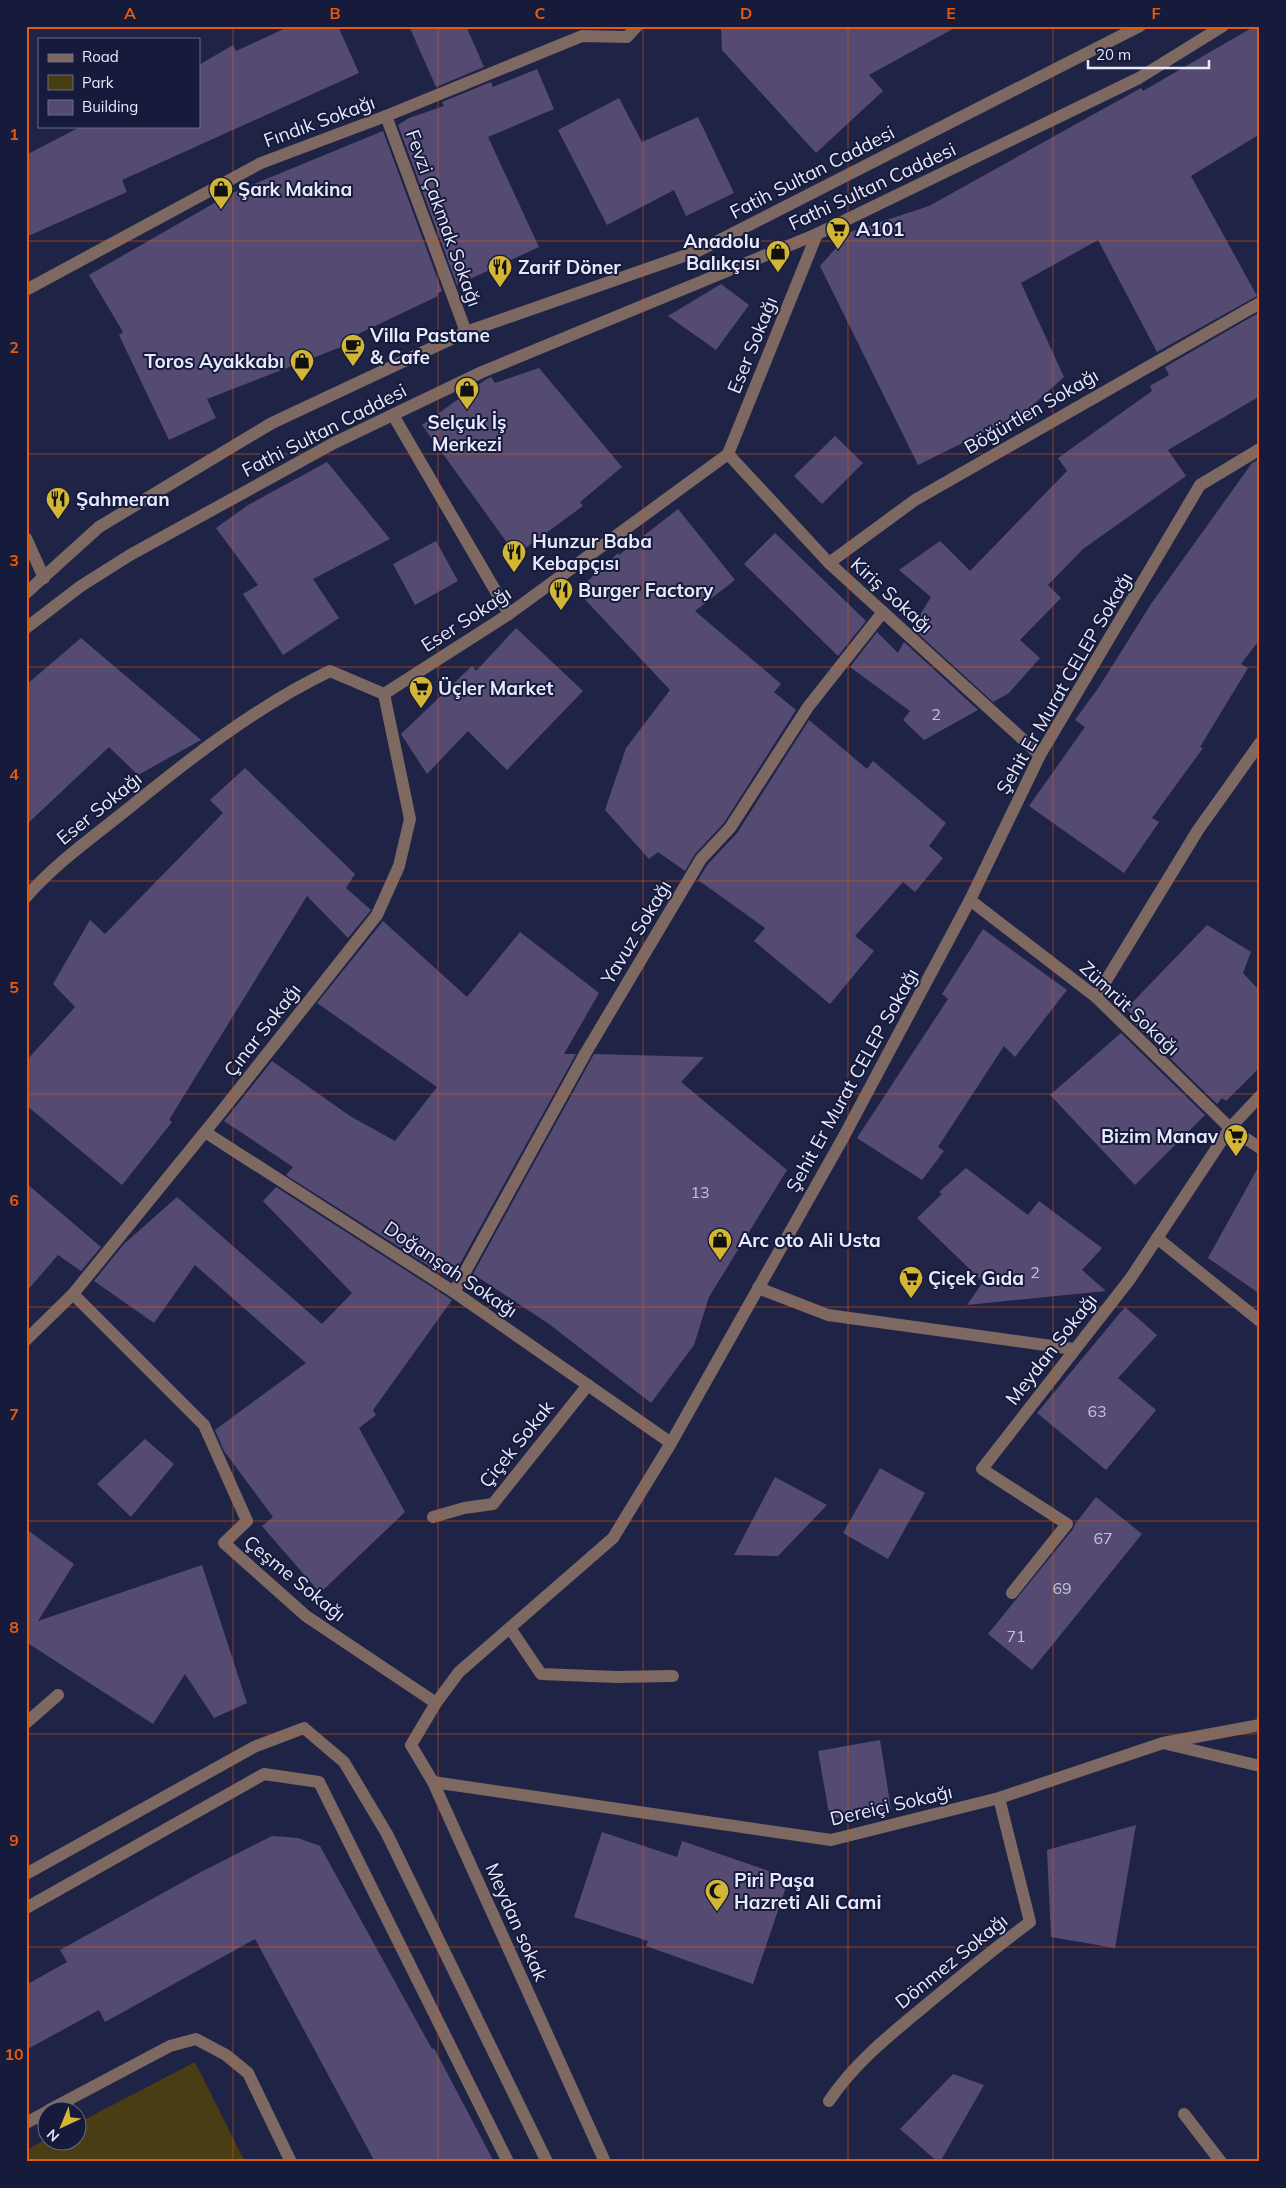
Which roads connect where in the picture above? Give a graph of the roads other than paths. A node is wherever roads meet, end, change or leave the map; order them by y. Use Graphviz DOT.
graph roads {
  1 [pos="637,26"];
  2 [pos="1223,26"];
  3 [pos="1133,28"];
  4 [pos="386,116"];
  5 [pos="818,234"];
  6 [pos="26,290"];
  7 [pos="1260,304"];
  8 [pos="466,332"];
  9 [pos="393,415"];
  10 [pos="1260,449"];
  11 [pos="728,454"];
  12 [pos="26,538"];
  13 [pos="829,563"];
  14 [pos="44,578"];
  15 [pos="26,593"];
  16 [pos="883,612"];
  17 [pos="509,614"];
  18 [pos="26,628"];
  19 [pos="384,694"];
  20 [pos="1260,743"];
  21 [pos="1040,755"];
  22 [pos="26,896"];
  23 [pos="970,900"];
  24 [pos="1096,997"];
  25 [pos="1260,1096"];
  26 [pos="1230,1128"];
  27 [pos="206,1132"];
  28 [pos="1260,1148"];
  29 [pos="1157,1238"];
  30 [pos="758,1288"];
  31 [pos="454,1292"];
  32 [pos="74,1294"];
  33 [pos="1260,1321"];
  34 [pos="26,1340"];
  35 [pos="1074,1349"];
  36 [pos="588,1385"];
  37 [pos="671,1443"];
  38 [pos="434,1517"];
  39 [pos="1012,1594"];
  40 [pos="510,1628"];
  41 [pos="673,1676"];
  42 [pos="58,1695"];
  43 [pos="436,1703"];
  44 [pos="26,1723"];
  45 [pos="1260,1725"];
  46 [pos="1163,1743"];
  47 [pos="1260,1766"];
  48 [pos="433,1782"];
  49 [pos="998,1798"];
  50 [pos="26,1874"];
  51 [pos="26,1908"];
  52 [pos="69,2100"];
  53 [pos="829,2101"];
  54 [pos="1184,2114"];
  55 [pos="38,2116"];
  56 [pos="26,2123"];
  57 [pos="291,2162"];
  58 [pos="508,2162"];
  59 [pos="546,2162"];
  60 [pos="605,2162"];
  61 [pos="1221,2162"];
  1 -- 4 [label="street, Fındık Sokağı"];
  2 -- 5 [label="street, Fathi Sultan Caddesi"];
  3 -- 8 [label="street, Fatih Sultan Caddesi"];
  4 -- 6 [label="street, Fındık Sokağı"];
  4 -- 8 [label="street, Fevzi Çakmak Sokağı"];
  5 -- 9 [label="street, Fathi Sultan Caddesi"];
  5 -- 11 [label="street, Eser Sokağı"];
  7 -- 13 [label="street, Böğürtlen Sokağı"];
  8 -- 14 [label="street, Fatih Sultan Caddesi"];
  9 -- 17 [label="street"];
  9 -- 18 [label="street, Fathi Sultan Caddesi"];
  10 -- 21 [label="street, Şehit Er Murat CELEP Sokağı"];
  11 -- 13 [label="street, Kiriş Sokağı"];
  11 -- 17 [label="street, Eser Sokağı"];
  12 -- 14 [label="street"];
  13 -- 16 [label="street, Kiriş Sokağı"];
  14 -- 15 [label="street, Fatih Sultan Caddesi"];
  16 -- 21 [label="street, Kiriş Sokağı"];
  16 -- 31 [label="street, Yavuz Sokağı"];
  17 -- 19 [label="street, Eser Sokağı"];
  19 -- 22 [label="street, Eser Sokağı"];
  19 -- 27 [label="street, Çınar Sokağı"];
  20 -- 24 [label="street"];
  21 -- 23 [label="street, Şehit Er Murat CELEP Sokağı"];
  23 -- 24 [label="street, Zümrüt Sokağı"];
  23 -- 30 [label="street, Şehit Er Murat CELEP Sokağı"];
  24 -- 26 [label="street, Zümrüt Sokağı"];
  25 -- 26 [label="street, Meydan Sokağı"];
  26 -- 28 [label="street, Zümrüt Sokağı"];
  26 -- 29 [label="street, Meydan Sokağı"];
  27 -- 31 [label="street, Doğanşah Sokağı"];
  27 -- 32 [label="street, Çınar Sokağı"];
  29 -- 33 [label="street"];
  29 -- 35 [label="street, Meydan Sokağı"];
  30 -- 35 [label="street"];
  30 -- 37 [label="street, Şehit Er Murat CELEP Sokağı"];
  31 -- 36 [label="street, Doğanşah Sokağı"];
  32 -- 34 [label="street, Çınar Sokağı"];
  32 -- 43 [label="street, Çeşme Sokağı"];
  35 -- 39 [label="street, Meydan Sokağı"];
  36 -- 37 [label="street, Doğanşah Sokağı"];
  36 -- 38 [label="street, Çiçek Sokak"];
  37 -- 40 [label="street, Şehit Er Murat CELEP Sokağı"];
  40 -- 41 [label="street"];
  40 -- 43 [label="street, Şehit Er Murat CELEP Sokağı"];
  42 -- 44 [label="street"];
  43 -- 48 [label="street, Meydan sokak"];
  45 -- 46 [label="street, Dereiçi Sokağı"];
  46 -- 47 [label="street"];
  46 -- 49 [label="street, Dereiçi Sokağı"];
  48 -- 49 [label="street, Dereiçi Sokağı"];
  48 -- 60 [label="street, Meydan sokak"];
  49 -- 53 [label="street, Dönmez Sokağı"];
  50 -- 59 [label="street"];
  51 -- 58 [label="street"];
  52 -- 57 [label="street"];
  54 -- 61 [label="street"];
  55 -- 56 [label="street"];
}
